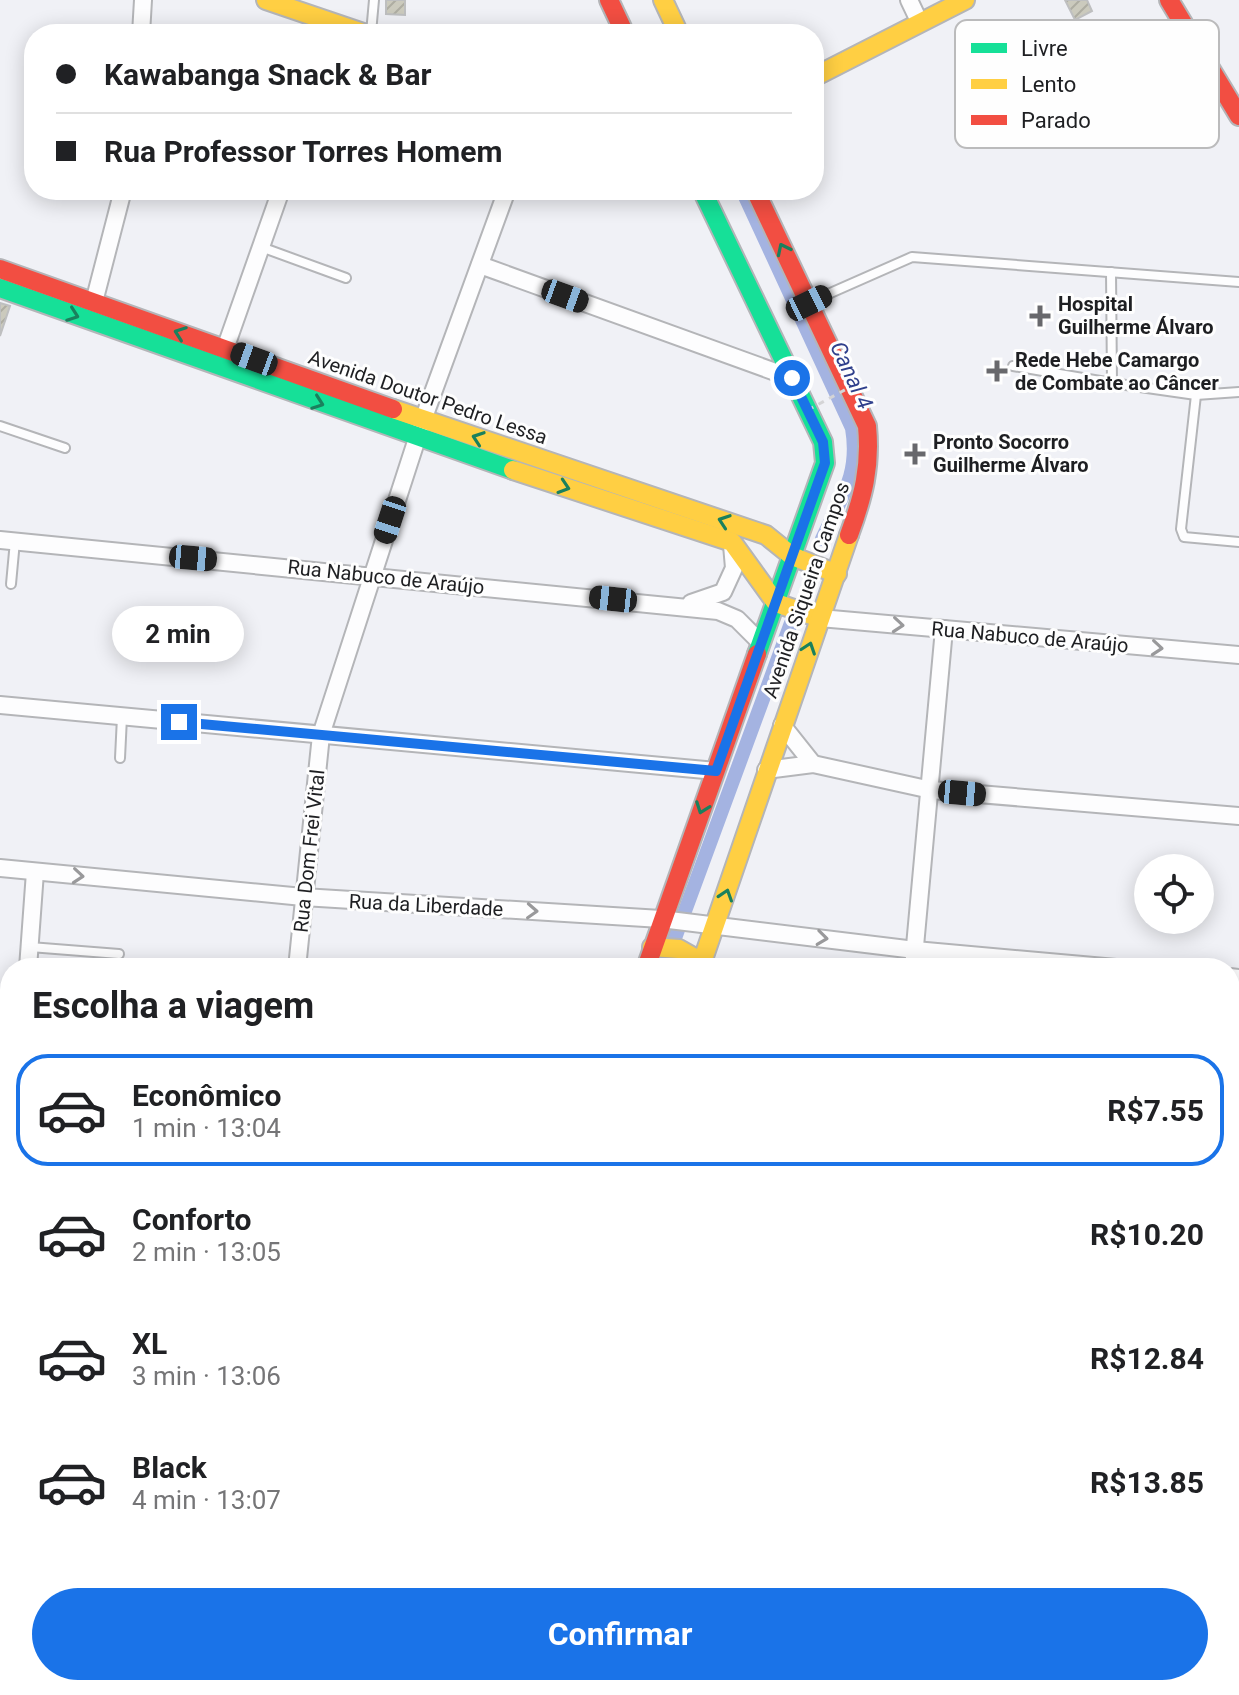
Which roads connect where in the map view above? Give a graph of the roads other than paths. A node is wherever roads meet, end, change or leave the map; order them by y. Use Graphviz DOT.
graph roads {
  1 [pos="143,0"];
  2 [pos="266,0"];
  3 [pos="374,0"];
  4 [pos="609,0"];
  5 [pos="663,0"];
  6 [pos="909,0"];
  7 [pos="965,0"];
  8 [pos="1169,0"];
  9 [pos="1181,20"];
  10 [pos="919,21"];
  11 [pos="142,24"];
  12 [pos="325,24"];
  13 [pos="370,24"];
  14 [pos="620,24"];
  15 [pos="674,24"];
  16 [pos="824,72"];
  17 [pos="1219,83"];
  18 [pos="1239,116"];
  19 [pos="120,200"];
  20 [pos="277,200"];
  21 [pos="503,200"];
  22 [pos="707,200"];
  23 [pos="760,200"];
  24 [pos="261,247"];
  25 [pos="480,265"];
  26 [pos="0,269"];
  27 [pos="1111,272"];
  28 [pos="346,278"];
  29 [pos="1239,282"];
  30 [pos="0,288"];
  31 [pos="94,302"];
  32 [pos="809,303"];
  33 [pos="225,349"];
  34 [pos="1013,366"];
  35 [pos="792,378"];
  36 [pos="1112,383"];
  37 [pos="1239,392"];
  38 [pos="1196,395"];
  39 [pos="0,426"];
  40 [pos="420,429"];
  41 [pos="65,448"];
  42 [pos="7,541"];
  43 [pos="732,542"];
  44 [pos="1239,542"];
  45 [pos="799,559"];
  46 [pos="833,572"];
  47 [pos="371,575"];
  48 [pos="11,584"];
  49 [pos="780,604"];
  50 [pos="673,605"];
  51 [pos="817,617"];
  52 [pos="944,629"];
  53 [pos="761,643"];
  54 [pos="1239,655"];
  55 [pos="0,705"];
  56 [pos="122,717"];
  57 [pos="782,725"];
  58 [pos="321,735"];
  59 [pos="120,758"];
  60 [pos="813,764"];
  61 [pos="766,770"];
  62 [pos="716,771"];
  63 [pos="931,790"];
  64 [pos="1239,816"];
  65 [pos="0,868"];
  66 [pos="35,872"];
  67 [pos="303,897"];
  68 [pos="668,919"];
  69 [pos="711,924"];
  70 [pos="660,946"];
  71 [pos="29,947"];
  72 [pos="915,950"];
  73 [pos="119,954"];
  74 [pos="28,958"];
  75 [pos="298,958"];
  76 [pos="652,958"];
  77 [pos="691,958"];
  78 [pos="700,958"];
  79 [pos="914,958"];
  80 [pos="996,958"];
  1 -- 11 [label="street"];
  2 -- 12 [label="main road"];
  3 -- 13 [label="lane"];
  4 -- 14 [label="main road"];
  5 -- 15 [label="main road"];
  6 -- 10 [label="street"];
  7 -- 10 [label="main road"];
  8 -- 9 [label="main road"];
  10 -- 16 [label="main road"];
  17 -- 18 [label="main road"];
  19 -- 31 [label="street"];
  20 -- 24 [label="street"];
  21 -- 25 [label="street, Rua Dom Frei Vital"];
  22 -- 35 [label="main road, Avenida Siqueira Campos"];
  32 -- 23 [label="main road, Avenida Siqueira Campos, one-way"];
  24 -- 28 [label="lane"];
  24 -- 33 [label="street"];
  25 -- 35 [label="street"];
  25 -- 40 [label="street, Rua Dom Frei Vital"];
  26 -- 31 [label="main road, Avenida Doutor Pedro Lessa"];
  27 -- 29 [label="lane"];
  27 -- 32 [label="lane"];
  27 -- 36 [label="lane"];
  30 -- 40 [label="main road, Avenida Doutor Pedro Lessa, one-way"];
  33 -- 31 [label="main road, Avenida Doutor Pedro Lessa, one-way"];
  32 -- 46 [label="main road, Avenida Siqueira Campos"];
  33 -- 40 [label="main road, Avenida Doutor Pedro Lessa"];
  34 -- 36 [label="lane"];
  35 -- 45 [label="main road, Avenida Siqueira Campos"];
  36 -- 38 [label="lane"];
  37 -- 38 [label="lane"];
  38 -- 44 [label="lane"];
  39 -- 41 [label="lane"];
  40 -- 43 [label="main road, Avenida Doutor Pedro Lessa, one-way"];
  45 -- 40 [label="main road, Avenida Doutor Pedro Lessa, one-way"];
  40 -- 47 [label="street, Rua Dom Frei Vital"];
  42 -- 47 [label="street, Rua Nabuco de Araújo"];
  42 -- 48 [label="lane"];
  43 -- 49 [label="main road"];
  43 -- 50 [label="street"];
  45 -- 46 [label="main road, Avenida Doutor Pedro Lessa"];
  45 -- 49 [label="main road, Avenida Siqueira Campos"];
  46 -- 51 [label="main road, Avenida Siqueira Campos"];
  47 -- 50 [label="street, Rua Nabuco de Araújo"];
  47 -- 58 [label="street, Rua Dom Frei Vital"];
  49 -- 51 [label="main road"];
  49 -- 53 [label="main road, Avenida Siqueira Campos"];
  50 -- 53 [label="street, Rua Nabuco de Araújo"];
  51 -- 52 [label="street, Rua Nabuco de Araújo, one-way"];
  57 -- 51 [label="main road, Avenida Siqueira Campos, one-way"];
  52 -- 54 [label="street, Rua Nabuco de Araújo, one-way"];
  52 -- 63 [label="street"];
  53 -- 62 [label="main road, Avenida Siqueira Campos"];
  55 -- 56 [label="street"];
  56 -- 58 [label="street"];
  56 -- 59 [label="lane"];
  57 -- 60 [label="street"];
  57 -- 61 [label="main road, Avenida Siqueira Campos"];
  58 -- 62 [label="street"];
  58 -- 67 [label="street, Rua Dom Frei Vital"];
  60 -- 61 [label="street"];
  60 -- 63 [label="street"];
  69 -- 61 [label="main road, Avenida Siqueira Campos, one-way"];
  62 -- 68 [label="main road, Avenida Siqueira Campos, one-way"];
  63 -- 64 [label="street"];
  63 -- 72 [label="street"];
  65 -- 66 [label="street, Rua da Liberdade"];
  66 -- 67 [label="street, Rua da Liberdade, one-way"];
  66 -- 71 [label="street"];
  67 -- 68 [label="street, Rua da Liberdade, one-way"];
  67 -- 75 [label="street, Rua Dom Frei Vital"];
  68 -- 69 [label="street, Rua da Liberdade"];
  68 -- 70 [label="main road, Avenida Siqueira Campos"];
  69 -- 72 [label="street, one-way"];
  69 -- 78 [label="main road, Avenida Siqueira Campos"];
  70 -- 76 [label="main road, Avenida Siqueira Campos"];
  70 -- 77 [label="main road"];
  71 -- 73 [label="lane"];
  71 -- 74 [label="street"];
  72 -- 79 [label="street"];
  72 -- 80 [label="street"];
}
